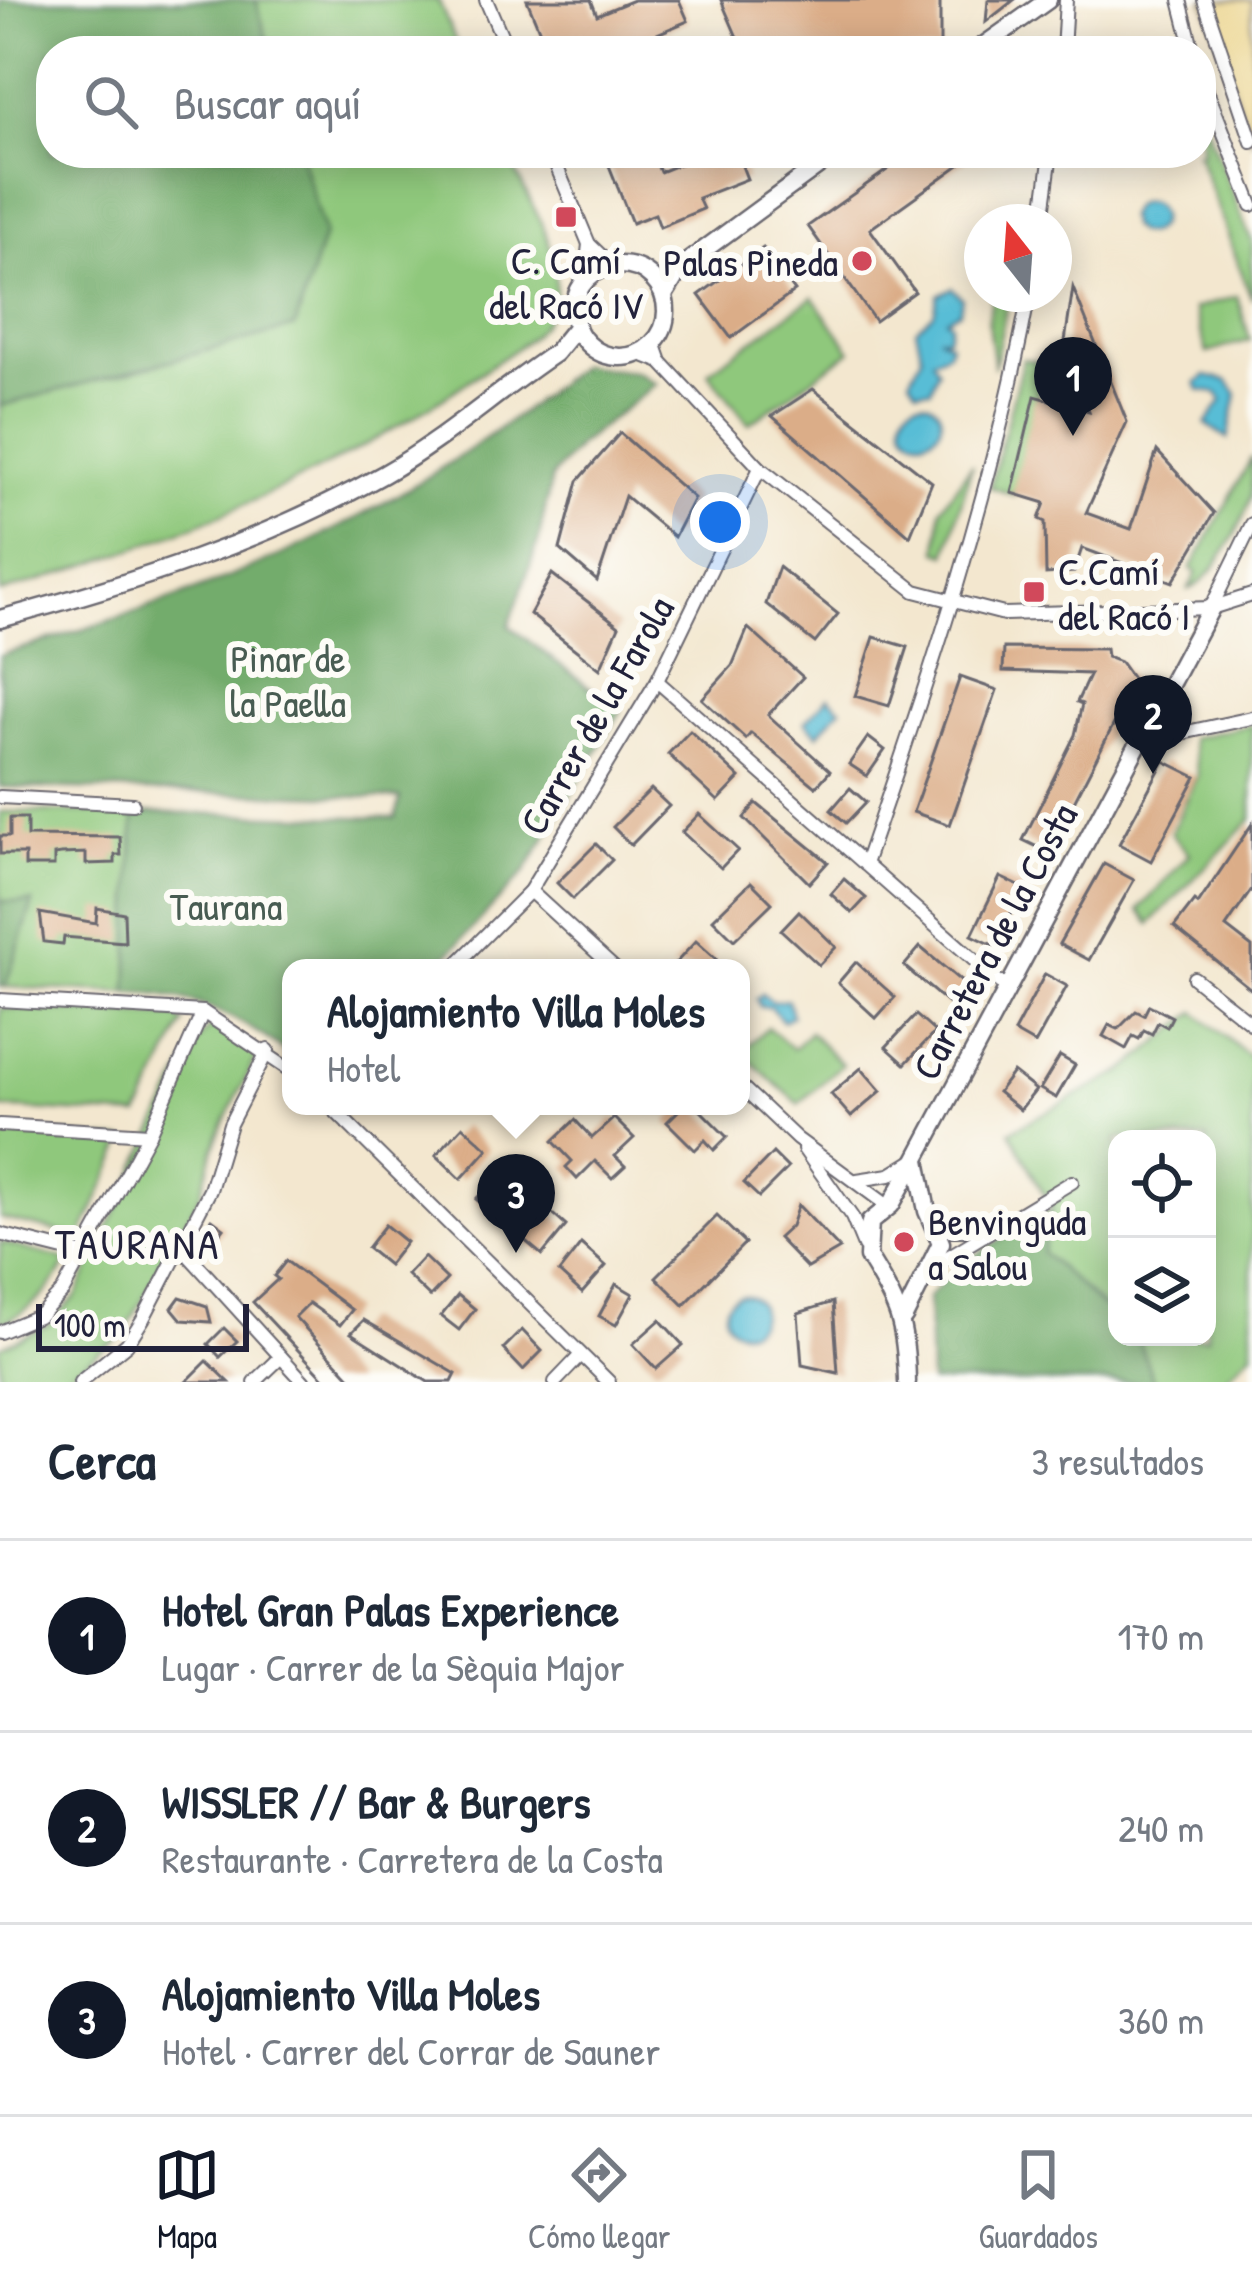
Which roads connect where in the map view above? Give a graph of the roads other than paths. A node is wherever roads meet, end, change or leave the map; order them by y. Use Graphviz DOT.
graph roads {
  1 [pos="486,0"];
  2 [pos="1048,0"];
  3 [pos="1066,0"];
  4 [pos="1180,0"];
  5 [pos="1204,0"];
  6 [pos="502,36"];
  7 [pos="997,36"];
  8 [pos="1064,36"];
  9 [pos="1189,36"];
  10 [pos="1216,113"];
  11 [pos="1252,142"];
  12 [pos="556,168"];
  13 [pos="816,168"];
  14 [pos="1049,168"];
  15 [pos="1044,204"];
  16 [pos="1252,205"];
  17 [pos="589,244"];
  18 [pos="612,266"];
  19 [pos="682,266"];
  20 [pos="643,271"];
  21 [pos="584,282"];
  22 [pos="664,295"];
  23 [pos="1026,312"];
  24 [pos="577,326"];
  25 [pos="654,342"];
  26 [pos="592,348"];
  27 [pos="638,353"];
  28 [pos="550,356"];
  29 [pos="661,362"];
  30 [pos="760,468"];
  31 [pos="1252,524"];
  32 [pos="1252,596"];
  33 [pos="954,604"];
  34 [pos="1211,608"];
  35 [pos="0,620"];
  36 [pos="657,681"];
  37 [pos="1252,718"];
  38 [pos="1144,727"];
  39 [pos="0,796"];
  40 [pos="133,804"];
  41 [pos="865,864"];
  42 [pos="530,891"];
  43 [pos="462,959"];
  44 [pos="604,959"];
  45 [pos="1194,978"];
  46 [pos="1006,988"];
  47 [pos="0,1000"];
  48 [pos="203,1012"];
  49 [pos="1252,1024"];
  50 [pos="268,1050"];
  51 [pos="282,1063"];
  52 [pos="750,1095"];
  53 [pos="339,1115"];
  54 [pos="0,1125"];
  55 [pos="149,1135"];
  56 [pos="796,1139"];
  57 [pos="917,1158"];
  58 [pos="857,1180"];
  59 [pos="1072,1182"];
  60 [pos="890,1205"];
  61 [pos="927,1211"];
  62 [pos="988,1228"];
  63 [pos="940,1230"];
  64 [pos="0,1234"];
  65 [pos="865,1246"];
  66 [pos="182,1247"];
  67 [pos="84,1255"];
  68 [pos="928,1270"];
  69 [pos="883,1275"];
  70 [pos="904,1317"];
  71 [pos="0,1332"];
  72 [pos="581,1355"];
  73 [pos="281,1357"];
  74 [pos="80,1382"];
  75 [pos="255,1382"];
  76 [pos="304,1382"];
  77 [pos="555,1382"];
  78 [pos="609,1382"];
  79 [pos="907,1382"];
  1 -- 6 [label="street"];
  2 -- 7 [label="street"];
  3 -- 8 [label="street"];
  4 -- 9 [label="street"];
  5 -- 11 [label="street"];
  10 -- 16 [label="street"];
  12 -- 17 [label="street"];
  13 -- 19 [label="street"];
  14 -- 15 [label="street"];
  17 -- 18 [label="street"];
  17 -- 21 [label="street"];
  18 -- 20 [label="street"];
  18 -- 21 [label="street"];
  19 -- 20 [label="street"];
  19 -- 22 [label="street"];
  20 -- 22 [label="street"];
  21 -- 24 [label="street"];
  22 -- 25 [label="street"];
  23 -- 33 [label="street"];
  24 -- 26 [label="street"];
  24 -- 28 [label="street"];
  25 -- 27 [label="street"];
  25 -- 29 [label="street"];
  26 -- 27 [label="street"];
  26 -- 28 [label="street"];
  27 -- 29 [label="street"];
  28 -- 35 [label="street"];
  29 -- 30 [label="street"];
  30 -- 33 [label="street"];
  30 -- 36 [label="street, Carrer de la Farola"];
  31 -- 34 [label="street"];
  32 -- 34 [label="street"];
  33 -- 34 [label="street"];
  33 -- 41 [label="street"];
  34 -- 38 [label="street, Carretera de la Costa"];
  36 -- 41 [label="street"];
  36 -- 42 [label="street, Carrer de la Farola"];
  37 -- 38 [label="street"];
  38 -- 46 [label="street, Carretera de la Costa"];
  39 -- 40 [label="street"];
  41 -- 46 [label="street"];
  42 -- 43 [label="street, Carrer de la Farola"];
  42 -- 44 [label="street"];
  45 -- 49 [label="street"];
  46 -- 57 [label="street, Carretera de la Costa"];
  47 -- 48 [label="street"];
  48 -- 50 [label="street"];
  48 -- 55 [label="street"];
  50 -- 51 [label="street"];
  50 -- 66 [label="street"];
  52 -- 56 [label="street"];
  53 -- 72 [label="street"];
  54 -- 55 [label="street"];
  55 -- 67 [label="street"];
  56 -- 58 [label="street"];
  56 -- 65 [label="street"];
  57 -- 58 [label="street"];
  57 -- 60 [label="street, Carretera de la Costa"];
  57 -- 61 [label="street"];
  58 -- 60 [label="street"];
  59 -- 62 [label="street"];
  60 -- 61 [label="street"];
  60 -- 65 [label="street"];
  61 -- 63 [label="street"];
  62 -- 63 [label="street"];
  62 -- 68 [label="street"];
  63 -- 68 [label="street"];
  64 -- 67 [label="street"];
  65 -- 69 [label="street"];
  66 -- 73 [label="street"];
  66 -- 74 [label="street"];
  67 -- 71 [label="street"];
  68 -- 69 [label="street"];
  68 -- 70 [label="street"];
  69 -- 70 [label="street"];
  70 -- 79 [label="street"];
  72 -- 77 [label="street"];
  72 -- 78 [label="street"];
  73 -- 75 [label="street"];
  73 -- 76 [label="street"];
}
